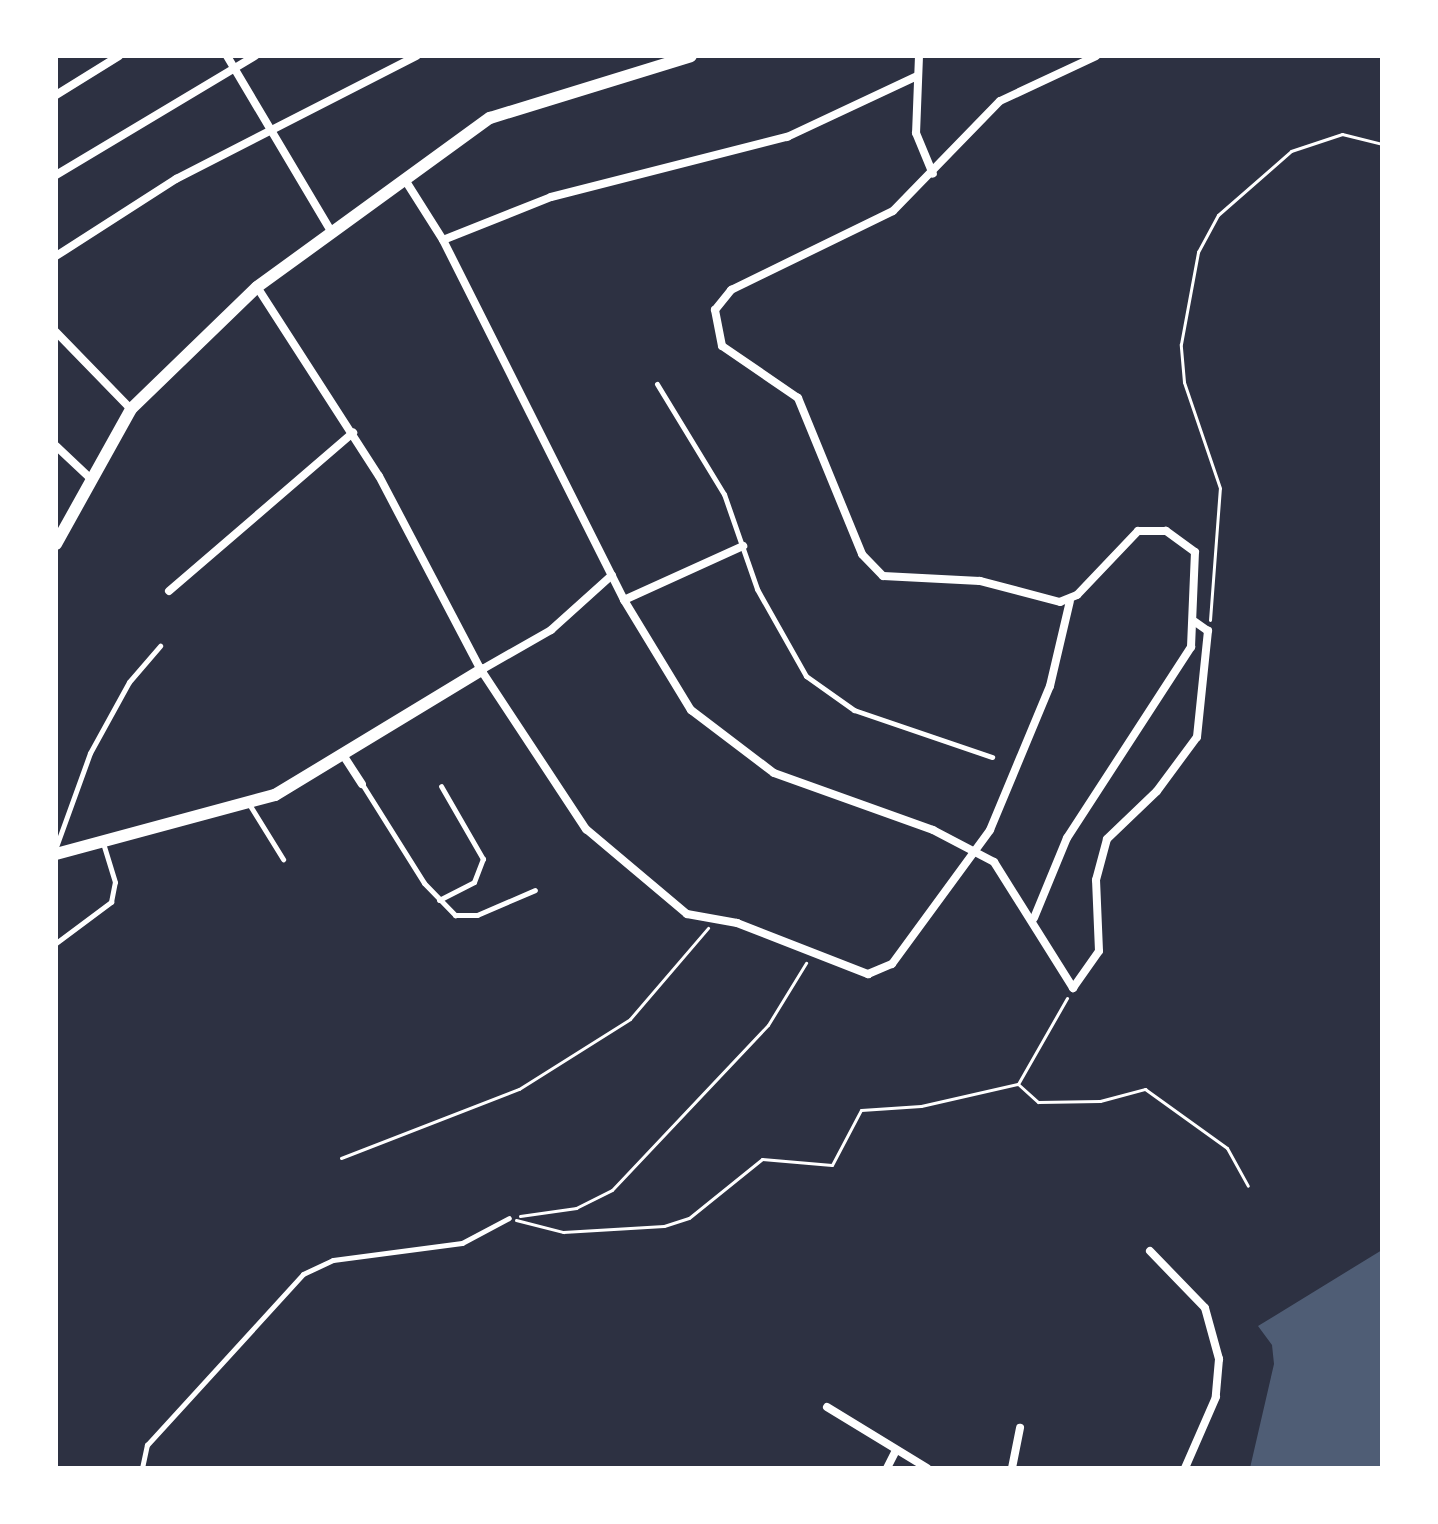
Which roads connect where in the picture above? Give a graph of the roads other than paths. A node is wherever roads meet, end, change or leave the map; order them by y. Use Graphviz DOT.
graph roads {
  1 [pos="119,56"];
  2 [pos="227,56"];
  3 [pos="255,56"];
  4 [pos="416,56"];
  5 [pos="691,56"];
  6 [pos="919,56"];
  7 [pos="1096,56"];
  8 [pos="235,65"];
  9 [pos="917,76"];
  10 [pos="56,95"];
  11 [pos="276,129"];
  12 [pos="933,174"];
  13 [pos="56,175"];
  14 [pos="407,183"];
  15 [pos="331,231"];
  16 [pos="443,240"];
  17 [pos="56,256"];
  18 [pos="257,287"];
  19 [pos="56,332"];
  20 [pos="657,384"];
  21 [pos="131,409"];
  22 [pos="353,433"];
  23 [pos="56,446"];
  24 [pos="89,477"];
  25 [pos="56,544"];
  26 [pos="743,546"];
  27 [pos="612,575"];
  28 [pos="169,591"];
  29 [pos="624,600"];
  30 [pos="1070,601"];
  31 [pos="1195,622"];
  32 [pos="160,646"];
  33 [pos="481,670"];
  34 [pos="992,757"];
  35 [pos="345,758"];
  36 [pos="362,784"];
  37 [pos="441,786"];
  38 [pos="249,803"];
  39 [pos="102,842"];
  40 [pos="56,847"];
  41 [pos="976,851"];
  42 [pos="56,854"];
  43 [pos="283,859"];
  44 [pos="535,890"];
  45 [pos="438,900"];
  46 [pos="1034,918"];
  47 [pos="56,943"];
  48 [pos="509,1218"];
  49 [pos="1150,1251"];
  50 [pos="827,1407"];
  51 [pos="1020,1428"];
  52 [pos="896,1450"];
  53 [pos="142,1468"];
  54 [pos="887,1468"];
  55 [pos="927,1468"];
  56 [pos="1012,1468"];
  57 [pos="1185,1468"];
  1 -- 10 [label="street"];
  2 -- 8 [label="street"];
  3 -- 8 [label="street"];
  4 -- 11 [label="street"];
  5 -- 14 [label="street"];
  6 -- 9 [label="street"];
  7 -- 12 [label="street"];
  8 -- 11 [label="street"];
  8 -- 13 [label="street"];
  9 -- 12 [label="street"];
  9 -- 16 [label="street"];
  11 -- 15 [label="street"];
  11 -- 17 [label="street"];
  12 -- 30 [label="street"];
  14 -- 15 [label="street"];
  14 -- 16 [label="street"];
  15 -- 18 [label="street"];
  16 -- 27 [label="street"];
  18 -- 21 [label="street"];
  18 -- 22 [label="street"];
  19 -- 21 [label="street"];
  20 -- 26 [label="lane"];
  21 -- 24 [label="street"];
  22 -- 28 [label="street"];
  22 -- 33 [label="street"];
  23 -- 24 [label="street"];
  24 -- 25 [label="street"];
  26 -- 29 [label="street"];
  26 -- 34 [label="lane"];
  27 -- 29 [label="street"];
  27 -- 33 [label="street"];
  29 -- 41 [label="street"];
  30 -- 31 [label="street"];
  30 -- 41 [label="street"];
  31 -- 46 [label="street"];
  31 -- 46 [label="street"];
  32 -- 40 [label="lane"];
  33 -- 35 [label="street"];
  33 -- 41 [label="street"];
  35 -- 36 [label="street"];
  35 -- 38 [label="street"];
  36 -- 45 [label="lane"];
  37 -- 45 [label="lane"];
  38 -- 39 [label="street"];
  38 -- 43 [label="lane"];
  39 -- 42 [label="street"];
  39 -- 47 [label="lane"];
  41 -- 46 [label="street"];
  44 -- 45 [label="lane"];
  48 -- 53 [label="lane"];
  49 -- 57 [label="street"];
  50 -- 52 [label="street"];
  51 -- 56 [label="street"];
  52 -- 54 [label="street"];
  52 -- 55 [label="street"];
}
